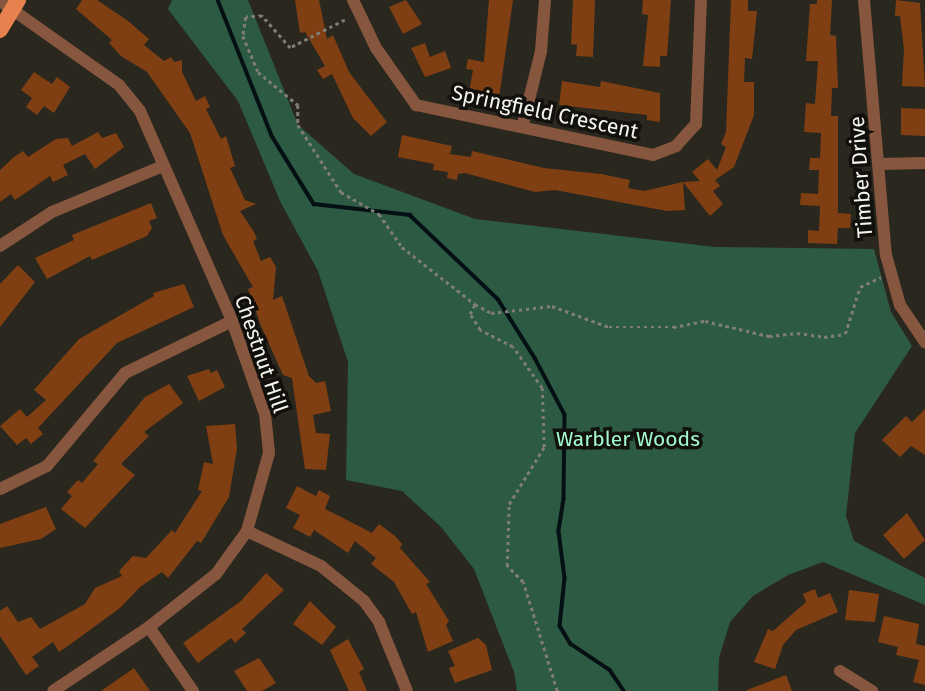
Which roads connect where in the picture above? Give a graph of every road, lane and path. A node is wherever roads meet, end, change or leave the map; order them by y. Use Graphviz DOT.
graph roads {
  1 [pos="353,0"];
  2 [pos="545,0"];
  3 [pos="701,0"];
  4 [pos="864,0"];
  5 [pos="10,4"];
  6 [pos="345,20"];
  7 [pos="0,30"];
  8 [pos="523,124"];
  9 [pos="925,163"];
  10 [pos="880,164"];
  11 [pos="163,166"];
  12 [pos="0,246"];
  13 [pos="890,272"];
  14 [pos="475,304"];
  15 [pos="232,321"];
  16 [pos="925,342"];
  17 [pos="0,489"];
  18 [pos="247,531"];
  19 [pos="149,627"];
  20 [pos="841,671"];
  21 [pos="53,691"];
  22 [pos="193,691"];
  23 [pos="407,691"];
  24 [pos="557,691"];
  25 [pos="872,691"];
  1 -- 8 [label="street, Springfield Crescent"];
  2 -- 8 [label="street"];
  3 -- 8 [label="street, Springfield Crescent"];
  4 -- 10 [label="street, Timber Drive"];
  5 -- 7 [label="main road"];
  5 -- 11 [label="street, Chestnut Hill"];
  6 -- 14 [label="path"];
  9 -- 10 [label="street"];
  10 -- 13 [label="street, Timber Drive"];
  11 -- 12 [label="street"];
  11 -- 15 [label="street, Chestnut Hill"];
  13 -- 14 [label="path"];
  13 -- 16 [label="street, Timber Drive"];
  14 -- 24 [label="path"];
  15 -- 17 [label="street"];
  15 -- 18 [label="street, Chestnut Hill"];
  18 -- 19 [label="street, Chestnut Hill"];
  18 -- 23 [label="street"];
  19 -- 21 [label="street, Chestnut Hill"];
  19 -- 22 [label="street"];
  20 -- 25 [label="street"];
}
